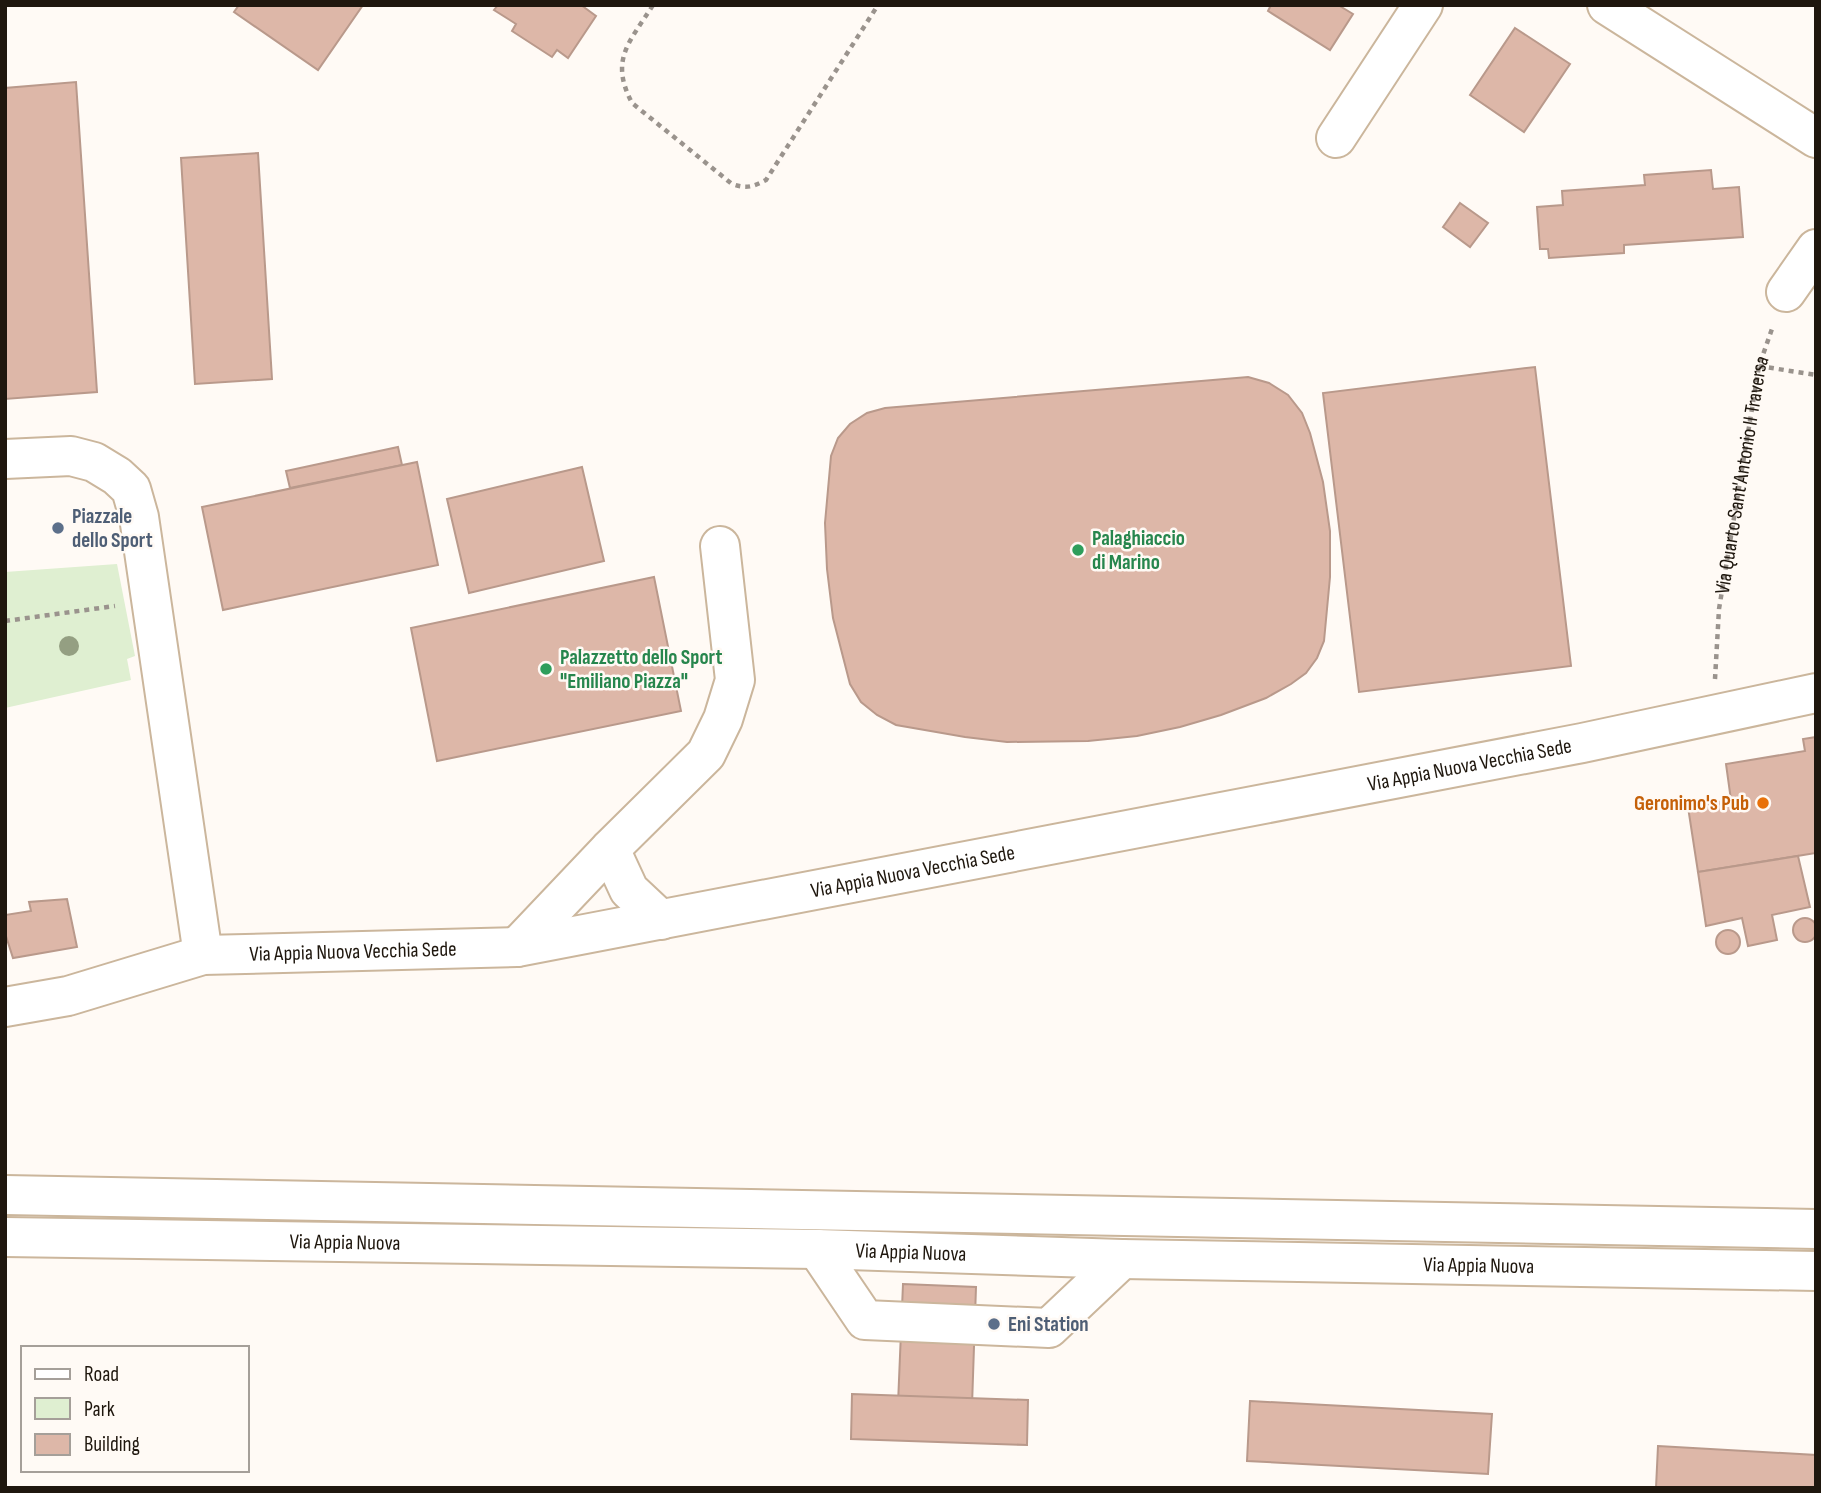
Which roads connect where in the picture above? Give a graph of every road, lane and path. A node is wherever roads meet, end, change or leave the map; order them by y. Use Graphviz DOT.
graph roads {
  1 [pos="653,5"];
  2 [pos="878,5"];
  3 [pos="1423,5"];
  4 [pos="1607,5"];
  5 [pos="1336,138"];
  6 [pos="1816,138"];
  7 [pos="1816,249"];
  8 [pos="1786,292"];
  9 [pos="1759,366"];
  10 [pos="1816,375"];
  11 [pos="5,459"];
  12 [pos="720,547"];
  13 [pos="151,601"];
  14 [pos="5,621"];
  15 [pos="1816,693"];
  16 [pos="1713,715"];
  17 [pos="610,849"];
  18 [pos="661,919"];
  19 [pos="517,947"];
  20 [pos="203,955"];
  21 [pos="5,1007"];
  22 [pos="5,1195"];
  23 [pos="1816,1229"];
  24 [pos="5,1237"];
  25 [pos="817,1250"];
  26 [pos="1122,1259"];
  27 [pos="1816,1271"];
  1 -- 2 [label="path"];
  3 -- 5 [label="main road"];
  4 -- 6 [label="main road"];
  7 -- 8 [label="main road"];
  8 -- 9 [label="path, Via Quarto Sant'Antonio II Traversa"];
  9 -- 10 [label="path"];
  9 -- 16 [label="path, Via Quarto Sant'Antonio II Traversa"];
  11 -- 13 [label="main road"];
  12 -- 17 [label="main road"];
  13 -- 14 [label="path"];
  13 -- 20 [label="main road"];
  15 -- 16 [label="main road, Via Appia Nuova Vecchia Sede"];
  16 -- 18 [label="main road, Via Appia Nuova Vecchia Sede"];
  17 -- 18 [label="main road"];
  17 -- 19 [label="main road"];
  18 -- 19 [label="main road, Via Appia Nuova Vecchia Sede"];
  19 -- 20 [label="main road, Via Appia Nuova Vecchia Sede"];
  20 -- 21 [label="main road, Via Appia Nuova Vecchia Sede"];
  22 -- 23 [label="main road, Via Appia Nuova"];
  24 -- 25 [label="main road, Via Appia Nuova"];
  25 -- 26 [label="main road, Via Appia Nuova"];
  25 -- 26 [label="main road"];
  26 -- 27 [label="main road, Via Appia Nuova"];
}
